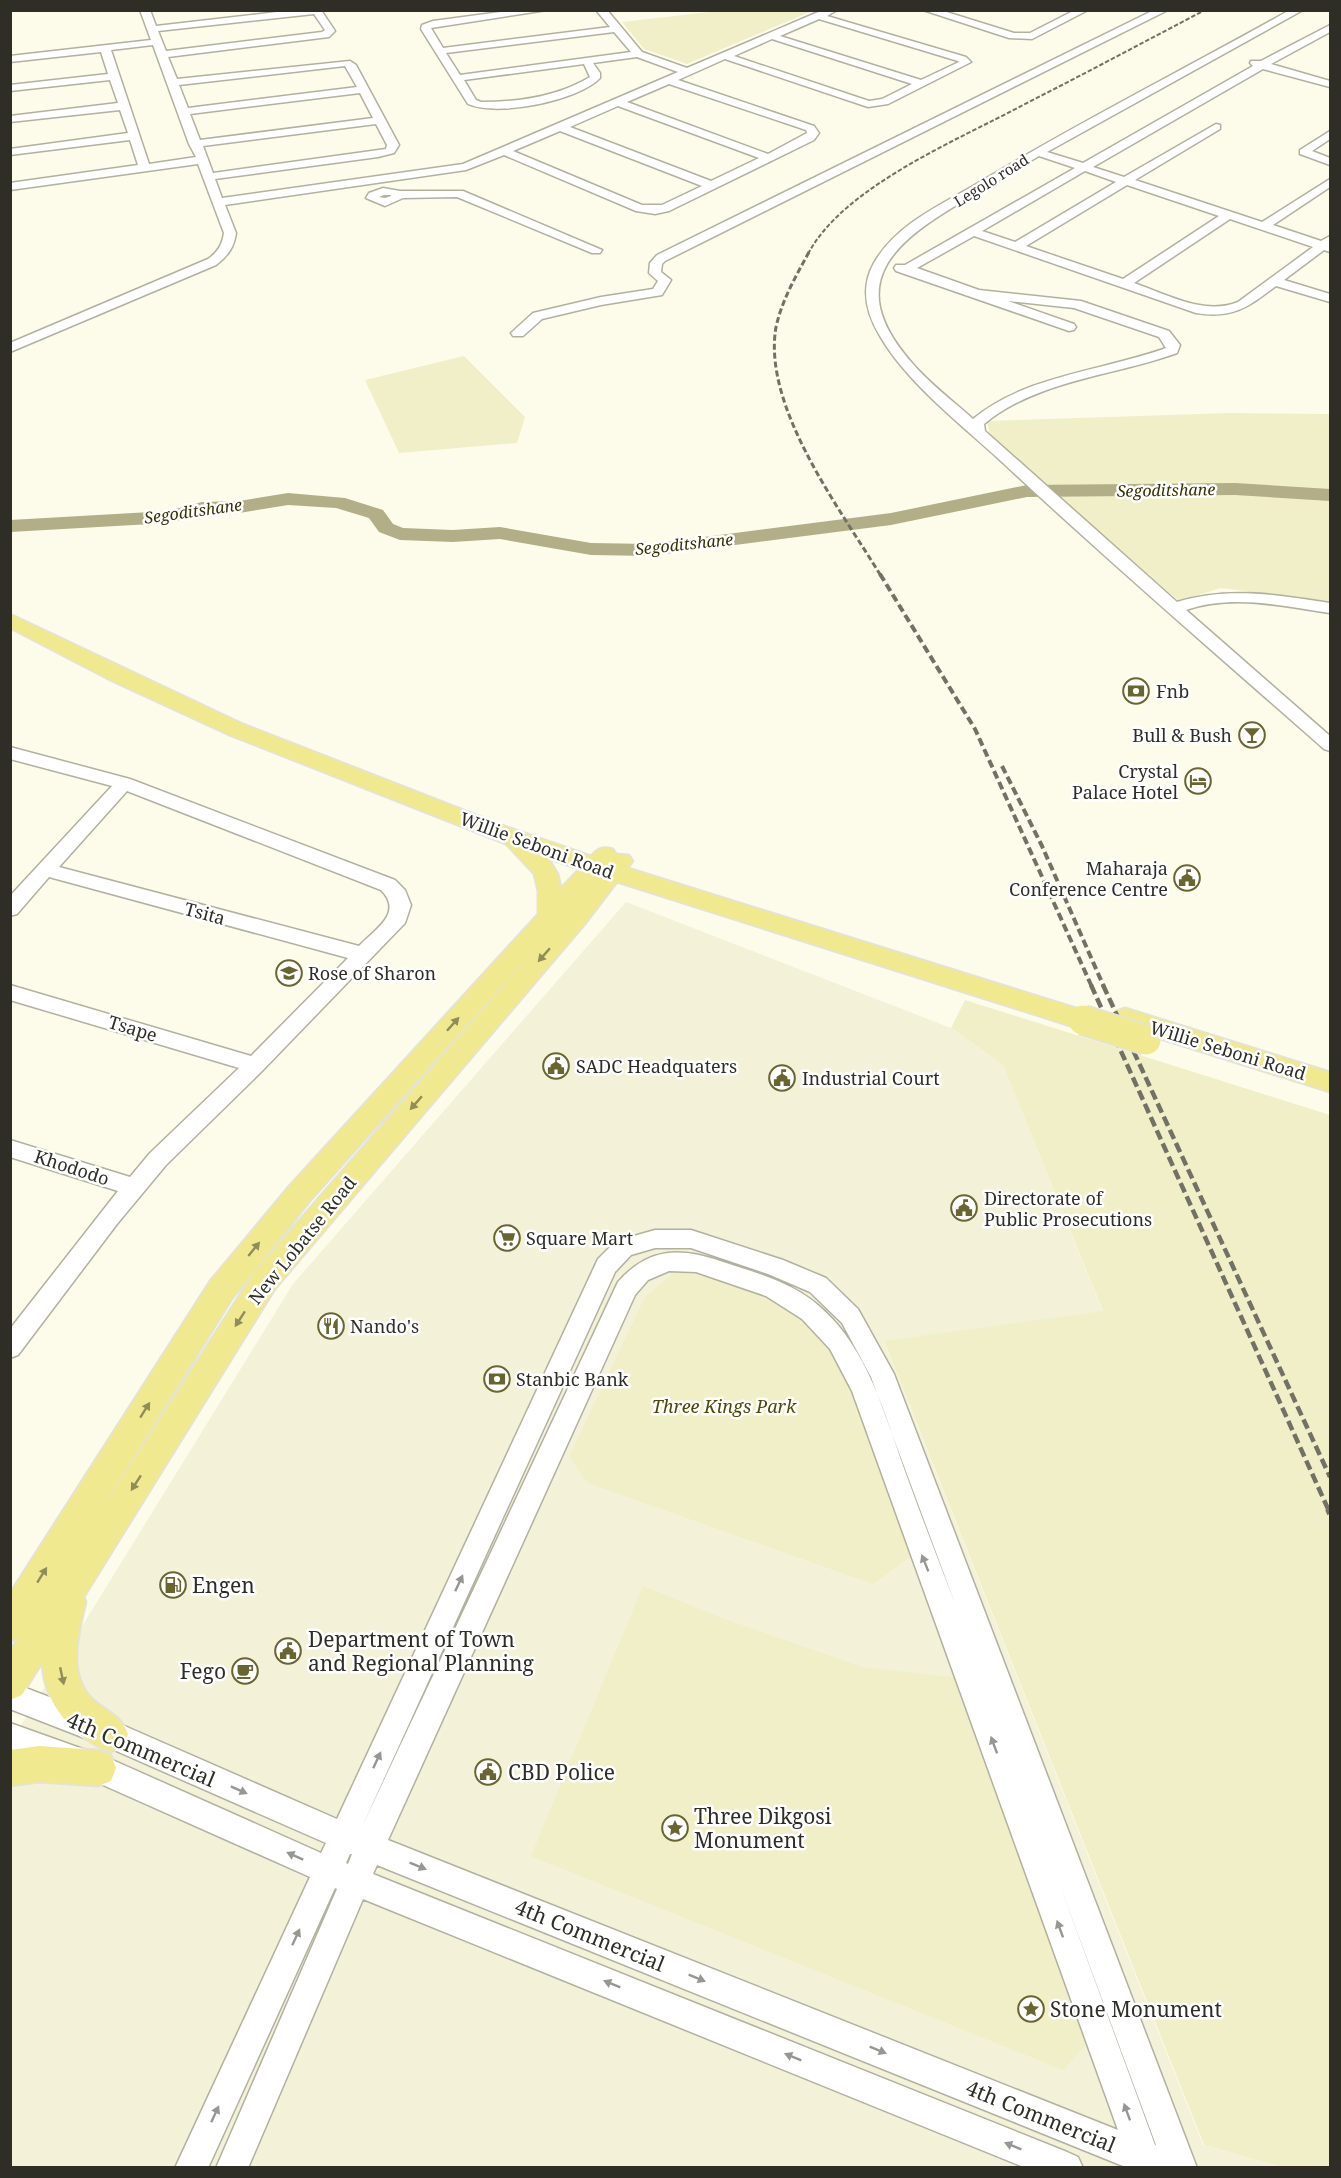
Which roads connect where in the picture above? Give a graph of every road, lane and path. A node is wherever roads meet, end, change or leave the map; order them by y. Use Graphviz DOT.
graph roads {
  1 [pos="145,10"];
  2 [pos="204,10"];
  3 [pos="542,10"];
  4 [pos="832,10"];
  5 [pos="927,10"];
  6 [pos="1083,10"];
  7 [pos="1163,10"];
  8 [pos="1298,10"];
  9 [pos="316,11"];
  10 [pos="602,12"];
  11 [pos="615,12"];
  12 [pos="1059,14"];
  13 [pos="818,16"];
  14 [pos="1071,17"];
  15 [pos="209,23"];
  16 [pos="1330,28"];
  17 [pos="153,29"];
  18 [pos="617,29"];
  19 [pos="1318,34"];
  20 [pos="771,36"];
  21 [pos="1330,38"];
  22 [pos="157,42"];
  23 [pos="105,48"];
  24 [pos="441,51"];
  25 [pos="162,54"];
  26 [pos="638,54"];
  27 [pos="725,56"];
  28 [pos="1230,57"];
  29 [pos="10,59"];
  30 [pos="587,61"];
  31 [pos="1262,65"];
  32 [pos="688,72"];
  33 [pos="114,76"];
  34 [pos="459,78"];
  35 [pos="668,80"];
  36 [pos="172,83"];
  37 [pos="922,84"];
  38 [pos="1330,84"];
  39 [pos="10,88"];
  40 [pos="364,88"];
  41 [pos="617,102"];
  42 [pos="124,106"];
  43 [pos="183,112"];
  44 [pos="10,119"];
  45 [pos="381,120"];
  46 [pos="561,127"];
  47 [pos="1216,127"];
  48 [pos="1330,134"];
  49 [pos="134,136"];
  50 [pos="195,144"];
  51 [pos="504,151"];
  52 [pos="10,152"];
  53 [pos="1037,152"];
  54 [pos="768,158"];
  55 [pos="201,160"];
  56 [pos="1330,162"];
  57 [pos="145,168"];
  58 [pos="1082,168"];
  59 [pos="208,177"];
  60 [pos="376,180"];
  61 [pos="1122,181"];
  62 [pos="1330,182"];
  63 [pos="711,185"];
  64 [pos="10,187"];
  65 [pos="219,202"];
  66 [pos="1227,215"];
  67 [pos="1264,226"];
  68 [pos="972,231"];
  69 [pos="1328,244"];
  70 [pos="1018,245"];
  71 [pos="596,250"];
  72 [pos="879,267"];
  73 [pos="908,269"];
  74 [pos="1276,282"];
  75 [pos="1125,284"];
  76 [pos="979,294"];
  77 [pos="1330,298"];
  78 [pos="1069,327"];
  79 [pos="518,333"];
  80 [pos="10,348"];
  81 [pos="978,432"];
  82 [pos="10,606"];
  83 [pos="1176,608"];
  84 [pos="1330,608"];
  85 [pos="10,620"];
  86 [pos="1330,745"];
  87 [pos="10,753"];
  88 [pos="124,783"];
  89 [pos="502,834"];
  90 [pos="608,864"];
  91 [pos="46,870"];
  92 [pos="677,894"];
  93 [pos="10,909"];
  94 [pos="563,916"];
  95 [pos="364,955"];
  96 [pos="10,992"];
  97 [pos="1078,1010"];
  98 [pos="255,1065"];
  99 [pos="1330,1082"];
  100 [pos="1330,1098"];
  101 [pos="10,1148"];
  102 [pos="134,1187"];
  103 [pos="14,1335"];
  104 [pos="76,1577"];
  105 [pos="10,1625"];
  106 [pos="10,1683"];
  107 [pos="10,1695"];
  108 [pos="110,1734"];
  109 [pos="10,1737"];
  110 [pos="10,1768"];
  111 [pos="98,1768"];
  112 [pos="342,1836"];
  113 [pos="370,1847"];
  114 [pos="327,1870"];
  115 [pos="357,1881"];
  116 [pos="1143,2162"];
  117 [pos="191,2168"];
  118 [pos="232,2168"];
  119 [pos="1067,2168"];
  120 [pos="1173,2168"];
  121 [pos="1181,2168"];
  1 -- 17 [label="street"];
  2 -- 15 [label="street"];
  3 -- 24 [label="street"];
  4 -- 13 [label="street"];
  5 -- 14 [label="street"];
  6 -- 14 [label="street"];
  7 -- 79 [label="street"];
  8 -- 28 [label="street, Legolo road"];
  9 -- 15 [label="street"];
  9 -- 25 [label="street"];
  10 -- 11 [label="street"];
  10 -- 18 [label="street"];
  12 -- 14 [label="street"];
  13 -- 20 [label="street"];
  13 -- 37 [label="street"];
  15 -- 17 [label="street"];
  16 -- 19 [label="street"];
  17 -- 22 [label="street"];
  18 -- 24 [label="street"];
  18 -- 26 [label="street"];
  19 -- 21 [label="street"];
  19 -- 31 [label="street"];
  20 -- 27 [label="street"];
  20 -- 37 [label="street"];
  22 -- 23 [label="street"];
  22 -- 25 [label="street"];
  23 -- 29 [label="street"];
  23 -- 33 [label="street"];
  24 -- 34 [label="street"];
  25 -- 36 [label="street"];
  26 -- 30 [label="street"];
  26 -- 32 [label="street"];
  27 -- 32 [label="street"];
  27 -- 37 [label="street"];
  28 -- 31 [label="street"];
  28 -- 53 [label="street, Legolo road"];
  30 -- 34 [label="street"];
  30 -- 34 [label="street"];
  31 -- 38 [label="street"];
  31 -- 58 [label="street"];
  32 -- 35 [label="street"];
  33 -- 39 [label="street"];
  33 -- 42 [label="street"];
  35 -- 41 [label="street"];
  35 -- 54 [label="street"];
  36 -- 40 [label="street"];
  36 -- 43 [label="street"];
  40 -- 43 [label="street"];
  40 -- 45 [label="street"];
  41 -- 46 [label="street"];
  41 -- 54 [label="street"];
  42 -- 44 [label="street"];
  42 -- 49 [label="street"];
  43 -- 50 [label="street"];
  45 -- 50 [label="street"];
  45 -- 59 [label="street"];
  46 -- 51 [label="street"];
  46 -- 63 [label="street"];
  47 -- 61 [label="street"];
  48 -- 56 [label="street"];
  49 -- 52 [label="street"];
  49 -- 57 [label="street"];
  50 -- 55 [label="street"];
  51 -- 60 [label="street"];
  51 -- 63 [label="street"];
  53 -- 58 [label="street"];
  53 -- 72 [label="street, Legolo road"];
  54 -- 63 [label="street"];
  55 -- 57 [label="street"];
  55 -- 59 [label="street"];
  57 -- 64 [label="street"];
  58 -- 61 [label="street"];
  58 -- 68 [label="street"];
  59 -- 65 [label="street"];
  60 -- 65 [label="street"];
  60 -- 71 [label="street"];
  61 -- 66 [label="street"];
  61 -- 70 [label="street"];
  62 -- 67 [label="street"];
  65 -- 80 [label="street"];
  66 -- 67 [label="street"];
  66 -- 75 [label="street"];
  67 -- 69 [label="street"];
  68 -- 70 [label="street"];
  68 -- 73 [label="street"];
  69 -- 74 [label="street"];
  70 -- 75 [label="street"];
  72 -- 73 [label="street"];
  72 -- 81 [label="street, Legolo road"];
  73 -- 76 [label="street"];
  74 -- 75 [label="street"];
  74 -- 77 [label="street"];
  76 -- 78 [label="street"];
  76 -- 81 [label="street"];
  81 -- 83 [label="street, Legolo road"];
  82 -- 90 [label="main road, Willie Seboni Road"];
  83 -- 84 [label="street"];
  83 -- 86 [label="street, Legolo road"];
  85 -- 89 [label="main road, Willie Seboni Road"];
  87 -- 88 [label="street"];
  88 -- 91 [label="street"];
  88 -- 95 [label="street"];
  89 -- 90 [label="main road, Willie Seboni Road"];
  89 -- 94 [label="main road"];
  90 -- 92 [label="main road, Willie Seboni Road"];
  90 -- 94 [label="main road, New Lobatse Road"];
  90 -- 97 [label="main road, Willie Seboni Road"];
  91 -- 93 [label="street"];
  91 -- 95 [label="street, Tsita"];
  92 -- 94 [label="main road"];
  92 -- 97 [label="main road, Willie Seboni Road"];
  94 -- 104 [label="main road, New Lobatse Road, one-way"];
  105 -- 94 [label="main road, New Lobatse Road, one-way"];
  95 -- 98 [label="street"];
  96 -- 98 [label="street, Tsape"];
  97 -- 99 [label="main road, Willie Seboni Road"];
  97 -- 100 [label="main road, Willie Seboni Road, bridge"];
  98 -- 102 [label="street"];
  101 -- 102 [label="street, Khododo"];
  102 -- 103 [label="street"];
  104 -- 106 [label="main road, New Lobatse Road"];
  104 -- 108 [label="main road, one-way"];
  107 -- 108 [label="street, 4th Commercial"];
  108 -- 112 [label="street, 4th Commercial, one-way"];
  109 -- 111 [label="street, 4th Commercial"];
  110 -- 111 [label="main road"];
  114 -- 111 [label="street, 4th Commercial, one-way"];
  112 -- 113 [label="street, 4th Commercial"];
  112 -- 114 [label="street"];
  112 -- 121 [label="street, one-way"];
  113 -- 115 [label="street"];
  113 -- 116 [label="street, 4th Commercial, one-way"];
  116 -- 113 [label="street, one-way"];
  114 -- 115 [label="street, 4th Commercial"];
  117 -- 114 [label="street, one-way"];
  115 -- 118 [label="street"];
  119 -- 115 [label="street, 4th Commercial, one-way"];
  116 -- 120 [label="street, 4th Commercial"];
}
